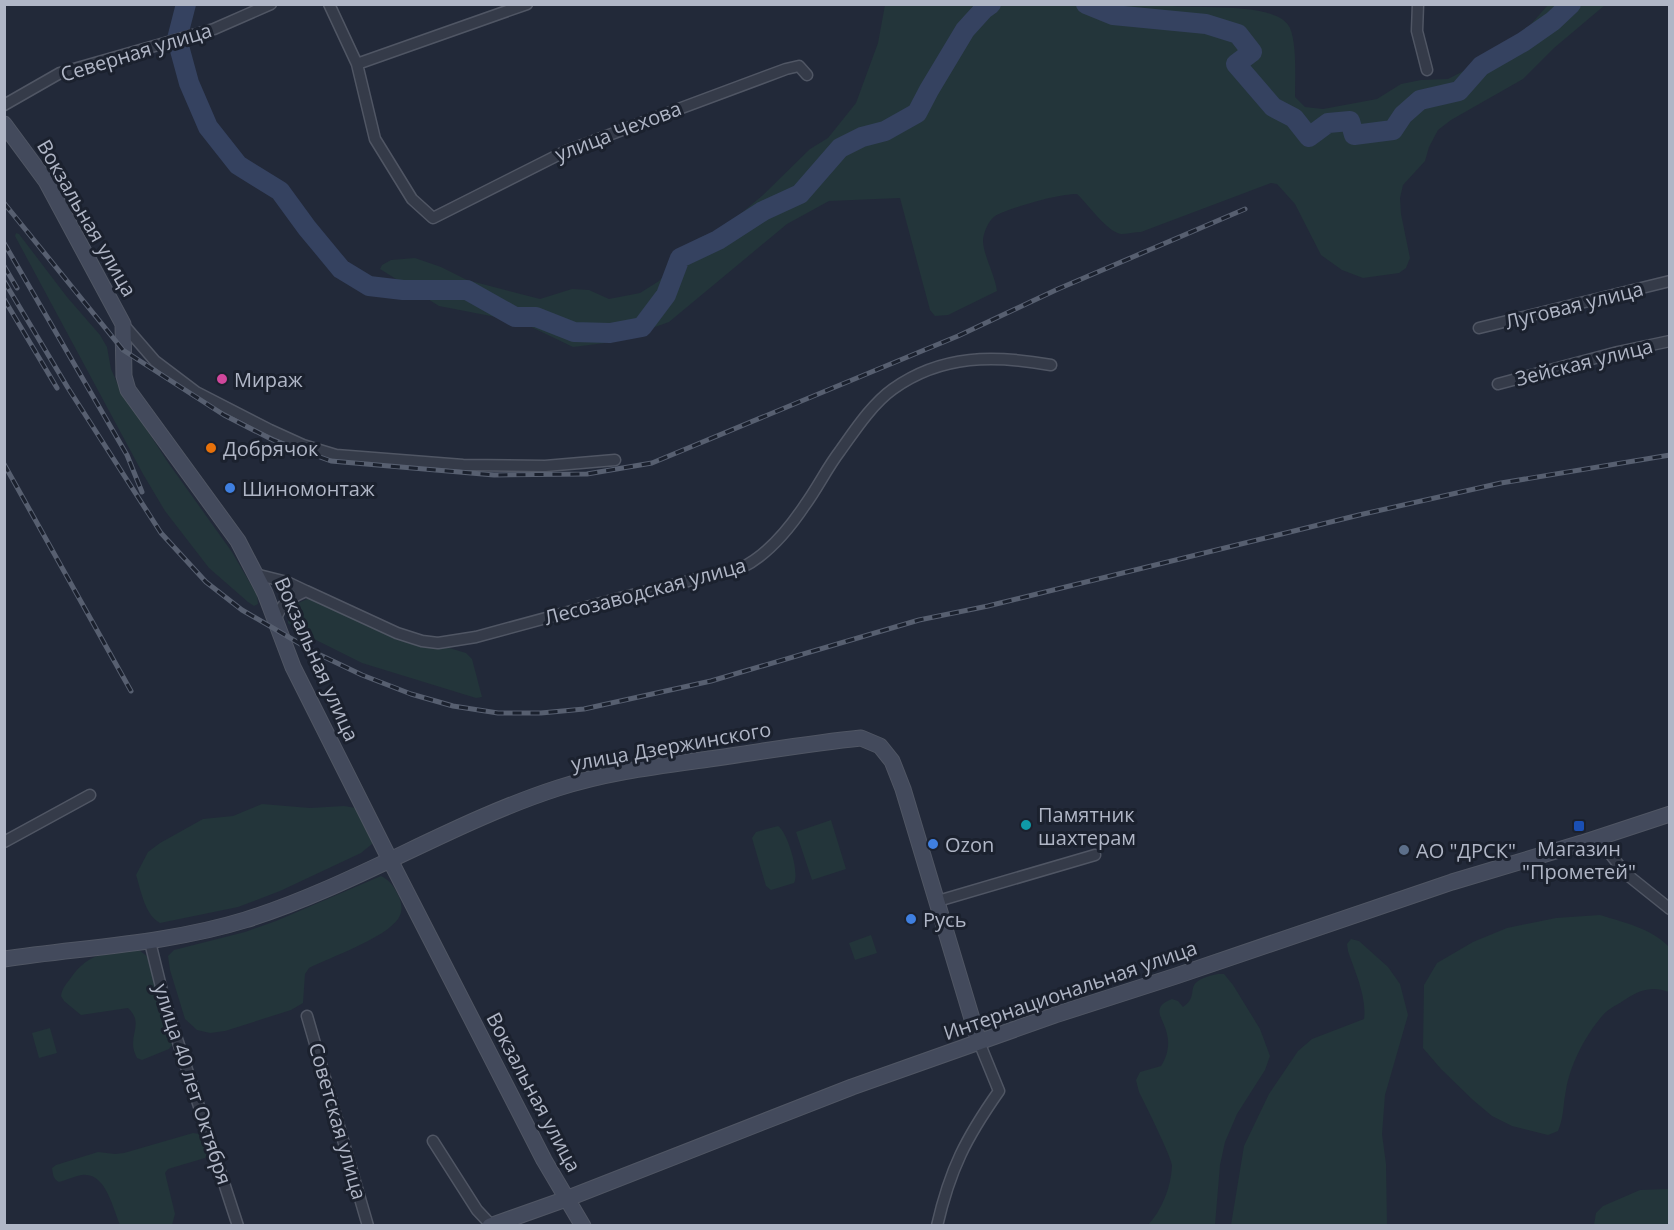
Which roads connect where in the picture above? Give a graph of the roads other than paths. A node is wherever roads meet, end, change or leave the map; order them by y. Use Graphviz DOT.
graph roads {
  1 [pos="271,4"];
  2 [pos="329,4"];
  3 [pos="527,4"];
  4 [pos="1418,4"];
  5 [pos="357,64"];
  6 [pos="1427,70"];
  7 [pos="807,75"];
  8 [pos="4,105"];
  9 [pos="4,124"];
  10 [pos="1670,281"];
  11 [pos="123,324"];
  12 [pos="1479,328"];
  13 [pos="1670,341"];
  14 [pos="1051,365"];
  15 [pos="1498,384"];
  16 [pos="615,460"];
  17 [pos="255,574"];
  18 [pos="306,591"];
  19 [pos="275,621"];
  20 [pos="90,795"];
  21 [pos="1670,814"];
  22 [pos="1598,838"];
  23 [pos="4,842"];
  24 [pos="1095,855"];
  25 [pos="390,860"];
  26 [pos="938,902"];
  27 [pos="1670,909"];
  28 [pos="150,942"];
  29 [pos="4,959"];
  30 [pos="307,1016"];
  31 [pos="979,1042"];
  32 [pos="433,1141"];
  33 [pos="566,1199"];
  34 [pos="491,1225"];
  35 [pos="238,1226"];
  36 [pos="368,1226"];
  37 [pos="583,1226"];
  38 [pos="937,1226"];
  1 -- 8 [label="street, Северная улица"];
  2 -- 5 [label="street"];
  3 -- 5 [label="street"];
  4 -- 6 [label="street"];
  5 -- 7 [label="street, улица Чехова"];
  9 -- 11 [label="main road, Вокзальная улица"];
  10 -- 12 [label="street, Луговая улица"];
  11 -- 16 [label="street"];
  11 -- 17 [label="main road, Вокзальная улица"];
  13 -- 15 [label="street, Зейская улица"];
  14 -- 18 [label="street, Лесозаводская улица"];
  17 -- 18 [label="street, Лесозаводская улица"];
  17 -- 19 [label="main road, Вокзальная улица"];
  18 -- 19 [label="street"];
  19 -- 25 [label="main road, Вокзальная улица"];
  20 -- 23 [label="street"];
  21 -- 22 [label="main road, Интернациональная улица"];
  22 -- 27 [label="street"];
  22 -- 31 [label="main road, Интернациональная улица"];
  24 -- 26 [label="street"];
  25 -- 26 [label="main road, улица Дзержинского"];
  25 -- 28 [label="main road, улица Дзержинского"];
  25 -- 33 [label="main road, Вокзальная улица"];
  26 -- 31 [label="main road, улица Дзержинского"];
  28 -- 29 [label="main road, улица Дзержинского"];
  28 -- 35 [label="street, улица 40 лет Октября"];
  30 -- 36 [label="street, Советская улица"];
  31 -- 33 [label="main road, Интернациональная улица"];
  31 -- 38 [label="street"];
  32 -- 34 [label="street"];
  33 -- 34 [label="main road, Интернациональная улица"];
  33 -- 37 [label="main road, Вокзальная улица"];
}
